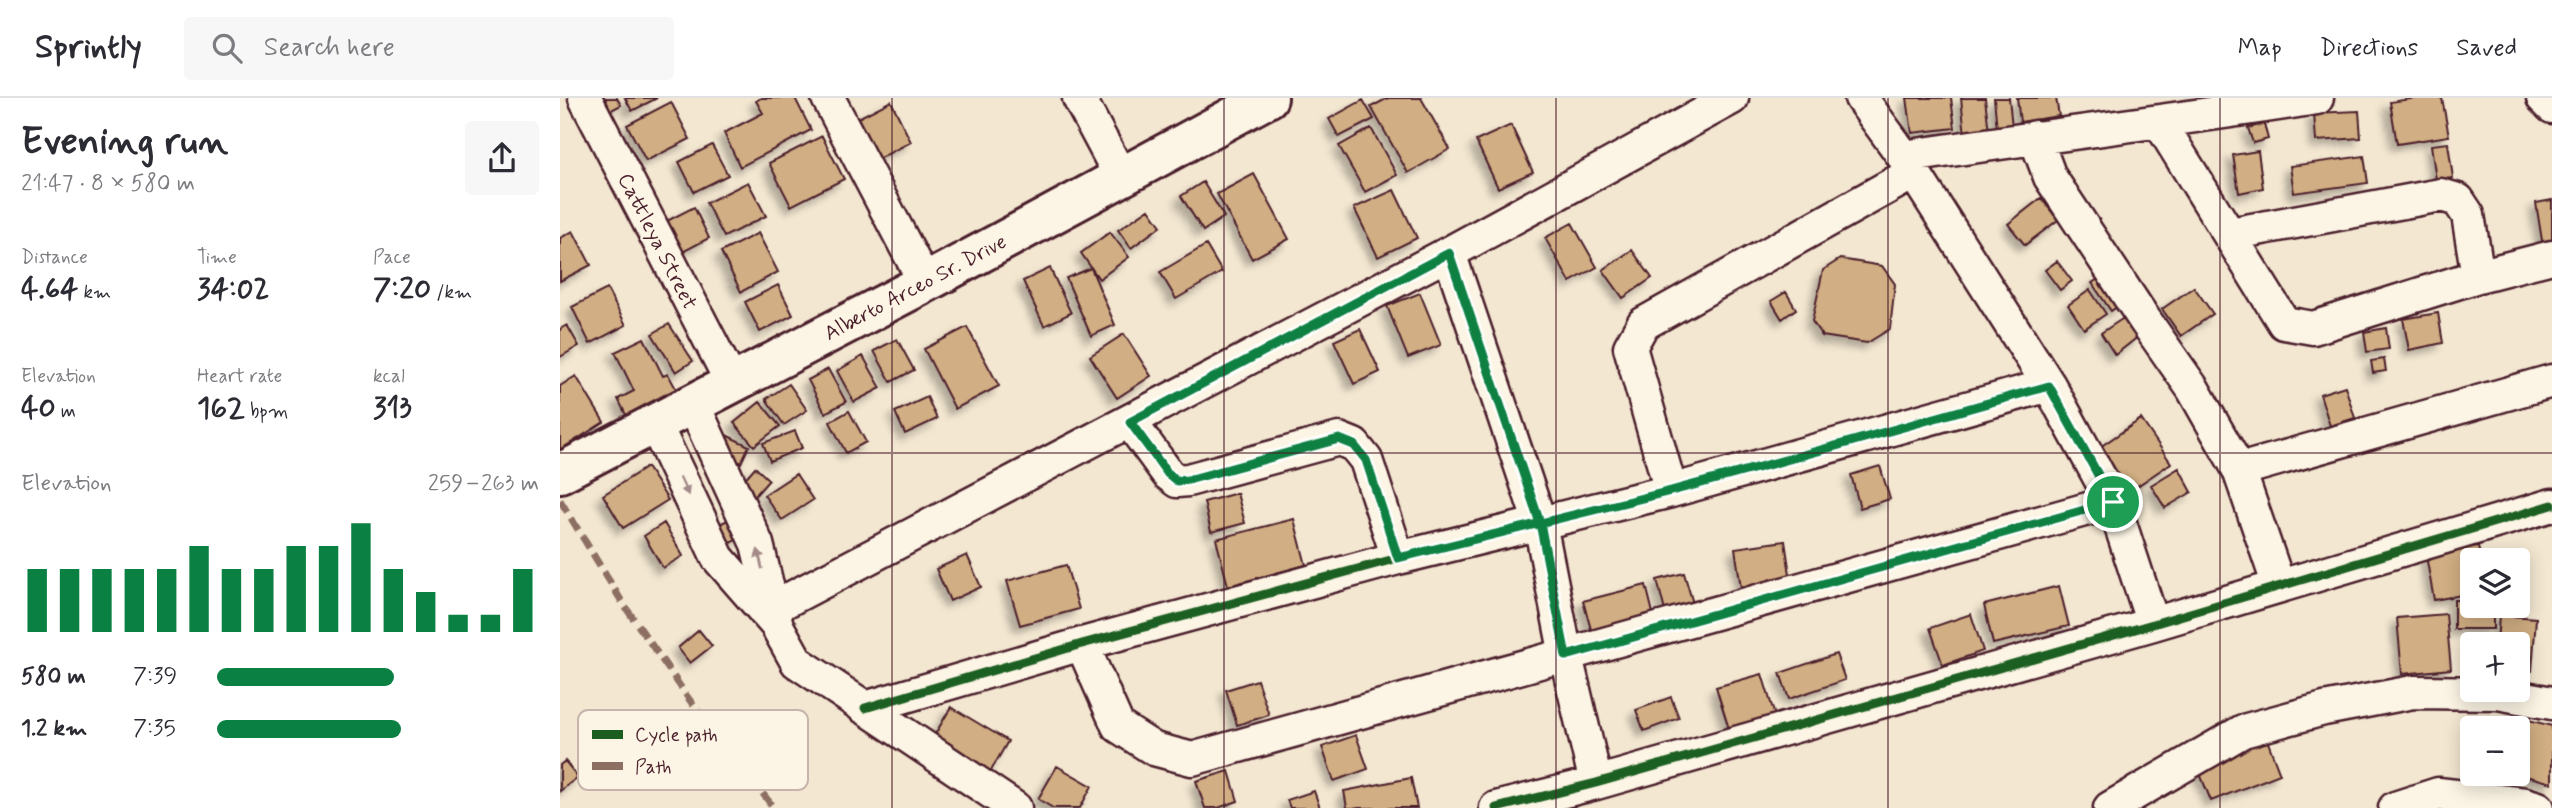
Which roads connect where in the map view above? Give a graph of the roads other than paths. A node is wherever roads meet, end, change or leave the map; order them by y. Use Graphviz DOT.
graph roads {
  1 [pos="585,98"];
  2 [pos="828,98"];
  3 [pos="1079,98"];
  4 [pos="1268,98"];
  5 [pos="1732,98"];
  6 [pos="1861,98"];
  7 [pos="2317,98"];
  8 [pos="2543,98"];
  9 [pos="2552,107"];
  10 [pos="2160,123"];
  11 [pos="2035,137"];
  12 [pos="1909,165"];
  13 [pos="1121,177"];
  14 [pos="2230,234"];
  15 [pos="1449,253"];
  16 [pos="2552,257"];
  17 [pos="2478,276"];
  18 [pos="925,283"];
  19 [pos="2552,381"];
  20 [pos="732,383"];
  21 [pos="2049,386"];
  22 [pos="693,404"];
  23 [pos="1130,422"];
  24 [pos="655,425"];
  25 [pos="2239,470"];
  26 [pos="560,473"];
  27 [pos="1671,491"];
  28 [pos="2113,502"];
  29 [pos="2552,505"];
  30 [pos="1540,523"];
  31 [pos="1398,558"];
  32 [pos="2279,586"];
  33 [pos="771,615"];
  34 [pos="2153,624"];
  35 [pos="1082,644"];
  36 [pos="1566,656"];
  37 [pos="2552,703"];
  38 [pos="865,708"];
  39 [pos="1596,783"];
  40 [pos="2112,807"];
  41 [pos="1015,808"];
  42 [pos="1496,808"];
  43 [pos="2395,808"];
  44 [pos="2538,808"];
  1 -- 20 [label="street, Cattleya Street"];
  2 -- 18 [label="street"];
  3 -- 13 [label="street"];
  4 -- 13 [label="street, Alberto Arceo Sr. Drive"];
  5 -- 15 [label="street"];
  6 -- 12 [label="street"];
  7 -- 10 [label="street"];
  8 -- 9 [label="street"];
  10 -- 11 [label="street"];
  10 -- 14 [label="street"];
  11 -- 12 [label="street"];
  11 -- 25 [label="street"];
  12 -- 21 [label="street"];
  12 -- 27 [label="street"];
  13 -- 18 [label="street, Alberto Arceo Sr. Drive"];
  14 -- 17 [label="street"];
  14 -- 17 [label="street"];
  15 -- 23 [label="street"];
  15 -- 30 [label="street"];
  16 -- 17 [label="street"];
  18 -- 20 [label="street, Alberto Arceo Sr. Drive"];
  19 -- 25 [label="street"];
  20 -- 22 [label="street, Alberto Arceo Sr. Drive"];
  21 -- 27 [label="street"];
  21 -- 28 [label="street"];
  22 -- 24 [label="street, Alberto Arceo Sr. Drive"];
  33 -- 22 [label="street, one-way"];
  23 -- 31 [label="street"];
  23 -- 33 [label="street"];
  24 -- 26 [label="street, Alberto Arceo Sr. Drive"];
  24 -- 33 [label="street, one-way"];
  25 -- 32 [label="street"];
  27 -- 30 [label="street"];
  28 -- 34 [label="street"];
  28 -- 36 [label="street"];
  29 -- 32 [label="street"];
  30 -- 31 [label="street"];
  30 -- 36 [label="street"];
  31 -- 35 [label="street"];
  32 -- 34 [label="street"];
  33 -- 38 [label="street"];
  34 -- 39 [label="street"];
  35 -- 36 [label="street"];
  35 -- 38 [label="street"];
  36 -- 39 [label="street"];
  37 -- 40 [label="street"];
  38 -- 41 [label="street"];
  39 -- 42 [label="street"];
  43 -- 44 [label="street"];
}
